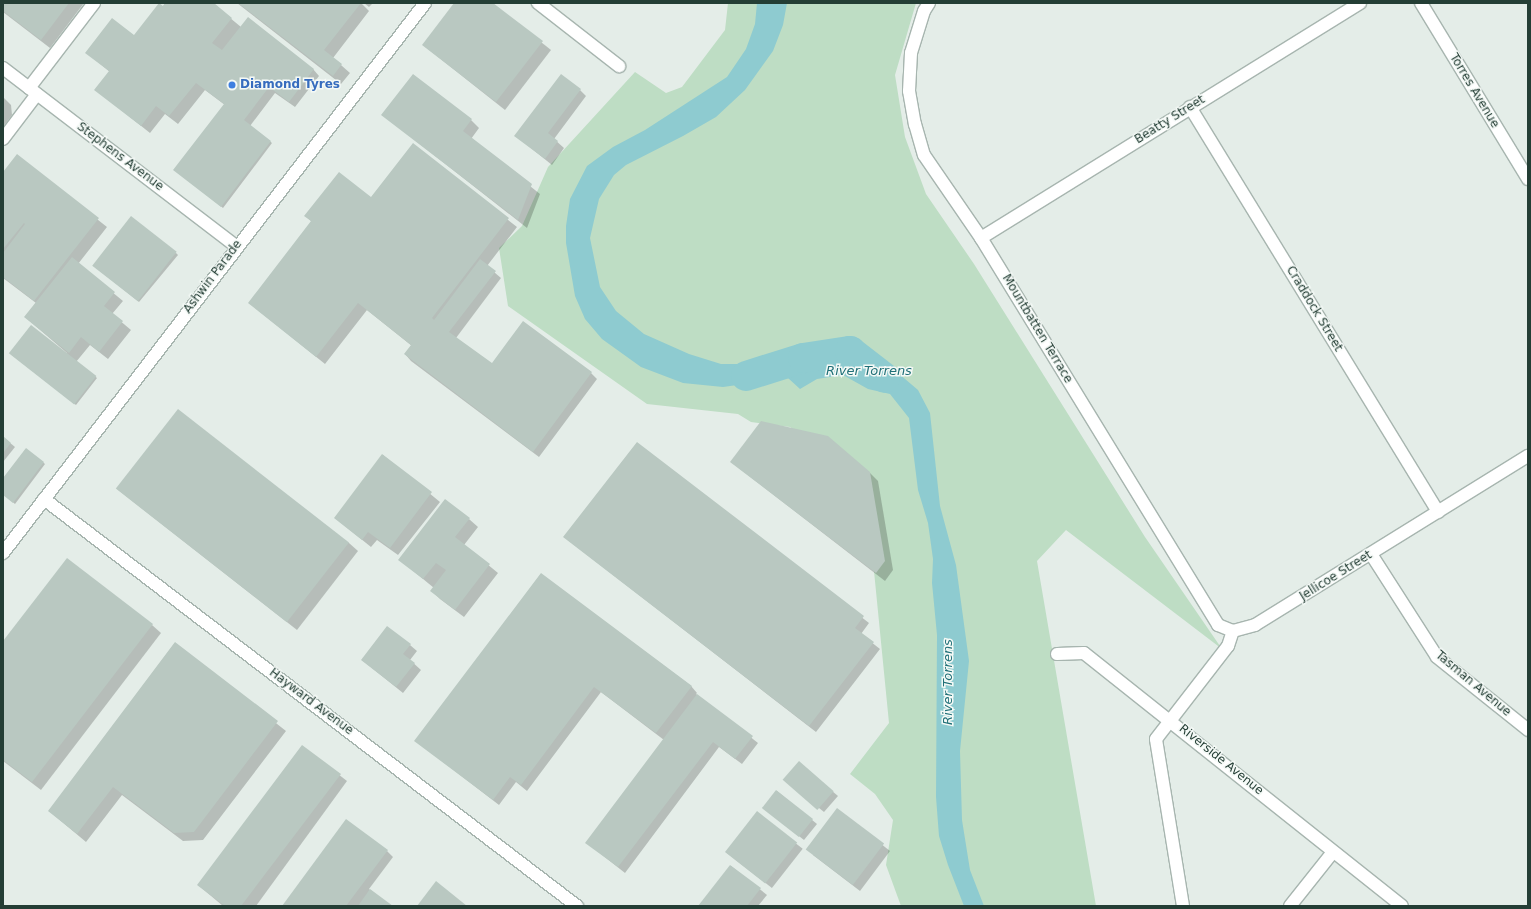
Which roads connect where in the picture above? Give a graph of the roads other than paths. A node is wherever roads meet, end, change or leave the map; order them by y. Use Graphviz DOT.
graph roads {
  1 [pos="94,3"];
  2 [pos="425,3"];
  3 [pos="538,3"];
  4 [pos="929,3"];
  5 [pos="1360,3"];
  6 [pos="1421,3"];
  7 [pos="619,66"];
  8 [pos="3,68"];
  9 [pos="33,91"];
  10 [pos="1190,107"];
  11 [pos="3,139"];
  12 [pos="1528,178"];
  13 [pos="981,238"];
  14 [pos="236,246"];
  15 [pos="1528,456"];
  16 [pos="44,499"];
  17 [pos="1438,512"];
  18 [pos="4,548"];
  19 [pos="1371,554"];
  20 [pos="1233,631"];
  21 [pos="1057,654"];
  22 [pos="1171,720"];
  23 [pos="1528,730"];
  24 [pos="1333,852"];
  25 [pos="577,906"];
  26 [pos="1183,906"];
  27 [pos="1290,906"];
  28 [pos="1402,906"];
  1 -- 9 [label="street"];
  2 -- 14 [label="street, Ashwin Parade"];
  3 -- 7 [label="street"];
  4 -- 13 [label="street, Mountbatten Terrace"];
  5 -- 10 [label="street, Beatty Street"];
  6 -- 12 [label="street, Torres Avenue"];
  8 -- 9 [label="street, Stephens Avenue"];
  9 -- 11 [label="street"];
  9 -- 14 [label="street, Stephens Avenue"];
  10 -- 13 [label="street, Beatty Street"];
  10 -- 17 [label="street, Craddock Street"];
  13 -- 20 [label="street, Mountbatten Terrace"];
  14 -- 16 [label="street, Ashwin Parade"];
  15 -- 17 [label="street, Jellicoe Street"];
  16 -- 18 [label="street, Ashwin Parade"];
  16 -- 25 [label="street, Hayward Avenue"];
  17 -- 19 [label="street, Jellicoe Street"];
  19 -- 20 [label="street, Jellicoe Street"];
  19 -- 23 [label="street, Tasman Avenue"];
  20 -- 22 [label="street"];
  21 -- 22 [label="street"];
  22 -- 24 [label="street, Riverside Avenue"];
  22 -- 26 [label="street, Riverside Avenue"];
  24 -- 27 [label="street"];
  24 -- 28 [label="street, Riverside Avenue"];
}
